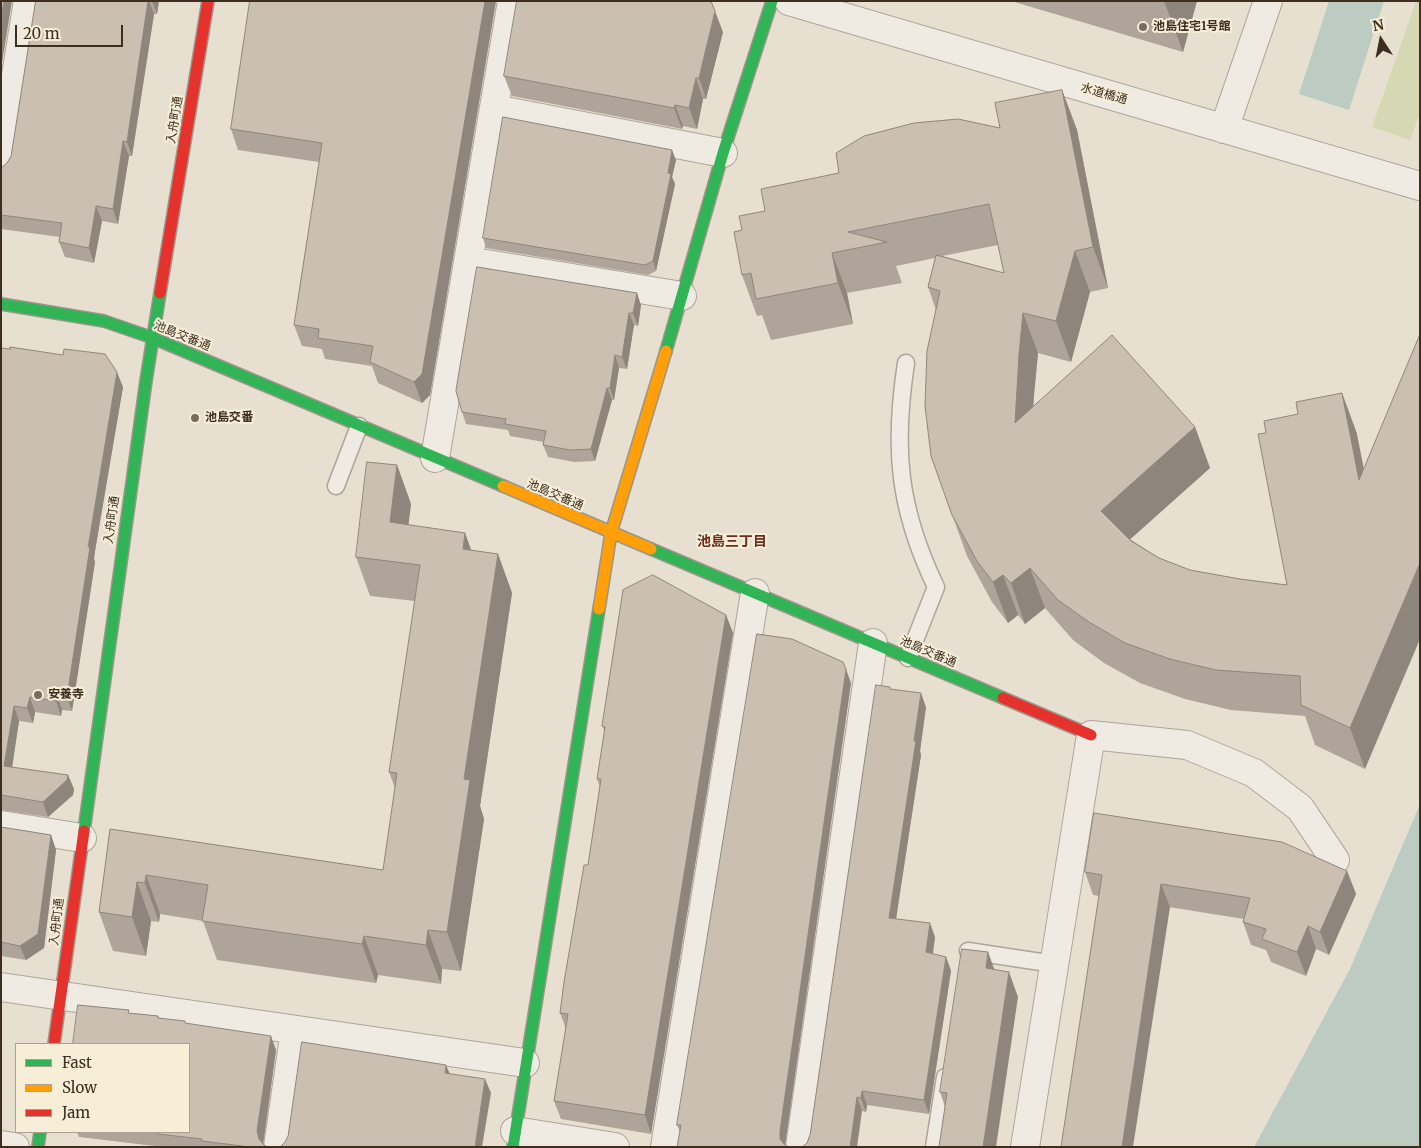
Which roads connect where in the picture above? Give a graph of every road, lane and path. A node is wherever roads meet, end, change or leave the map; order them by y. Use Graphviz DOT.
graph roads {
  1 [pos="28,1"];
  2 [pos="208,1"];
  3 [pos="512,1"];
  4 [pos="772,1"];
  5 [pos="789,1"];
  6 [pos="1268,1"];
  7 [pos="494,109"];
  8 [pos="1224,129"];
  9 [pos="723,153"];
  10 [pos="1,168"];
  11 [pos="1420,186"];
  12 [pos="468,261"];
  13 [pos="682,296"];
  14 [pos="1,304"];
  15 [pos="153,338"];
  16 [pos="906,363"];
  17 [pos="359,426"];
  18 [pos="435,458"];
  19 [pos="336,486"];
  20 [pos="611,533"];
  21 [pos="755,593"];
  22 [pos="873,643"];
  23 [pos="908,658"];
  24 [pos="1091,735"];
  25 [pos="1,825"];
  26 [pos="82,838"];
  27 [pos="1335,860"];
  28 [pos="1054,964"];
  29 [pos="961,970"];
  30 [pos="1,987"];
  31 [pos="62,997"];
  32 [pos="295,1030"];
  33 [pos="54,1043"];
  34 [pos="948,1058"];
  35 [pos="525,1063"];
  36 [pos="40,1133"];
  37 [pos="514,1139"];
  38 [pos="1,1145"];
  39 [pos="15,1147"];
  40 [pos="38,1147"];
  41 [pos="278,1147"];
  42 [pos="615,1147"];
  43 [pos="665,1147"];
  44 [pos="800,1147"];
  45 [pos="934,1147"];
  46 [pos="1025,1147"];
  1 -- 10 [label="street"];
  2 -- 15 [label="street, 入舟町通"];
  3 -- 7 [label="street"];
  4 -- 9 [label="street"];
  5 -- 8 [label="street, 水道橋通"];
  6 -- 8 [label="street"];
  7 -- 9 [label="street"];
  7 -- 12 [label="street"];
  8 -- 11 [label="street, 水道橋通"];
  9 -- 13 [label="street"];
  12 -- 13 [label="street"];
  12 -- 18 [label="street"];
  13 -- 20 [label="street"];
  14 -- 15 [label="street, 池島交番通"];
  15 -- 17 [label="street, 池島交番通"];
  15 -- 26 [label="street, 入舟町通"];
  16 -- 23 [label="lane"];
  17 -- 18 [label="street, 池島交番通"];
  17 -- 19 [label="lane"];
  18 -- 20 [label="street, 池島交番通"];
  20 -- 21 [label="street, 池島交番通"];
  20 -- 35 [label="street"];
  21 -- 22 [label="street, 池島交番通"];
  21 -- 43 [label="street"];
  22 -- 23 [label="street, 池島交番通"];
  22 -- 44 [label="street"];
  23 -- 24 [label="street, 池島交番通"];
  24 -- 27 [label="street"];
  24 -- 28 [label="street"];
  25 -- 26 [label="street"];
  26 -- 31 [label="street, 入舟町通"];
  28 -- 29 [label="lane"];
  28 -- 46 [label="street"];
  30 -- 31 [label="street"];
  31 -- 32 [label="street"];
  31 -- 33 [label="street, 入舟町通"];
  32 -- 35 [label="street"];
  32 -- 41 [label="street"];
  34 -- 45 [label="lane"];
  35 -- 37 [label="street"];
  36 -- 40 [label="street"];
  37 -- 42 [label="street"];
  38 -- 39 [label="street"];
}
